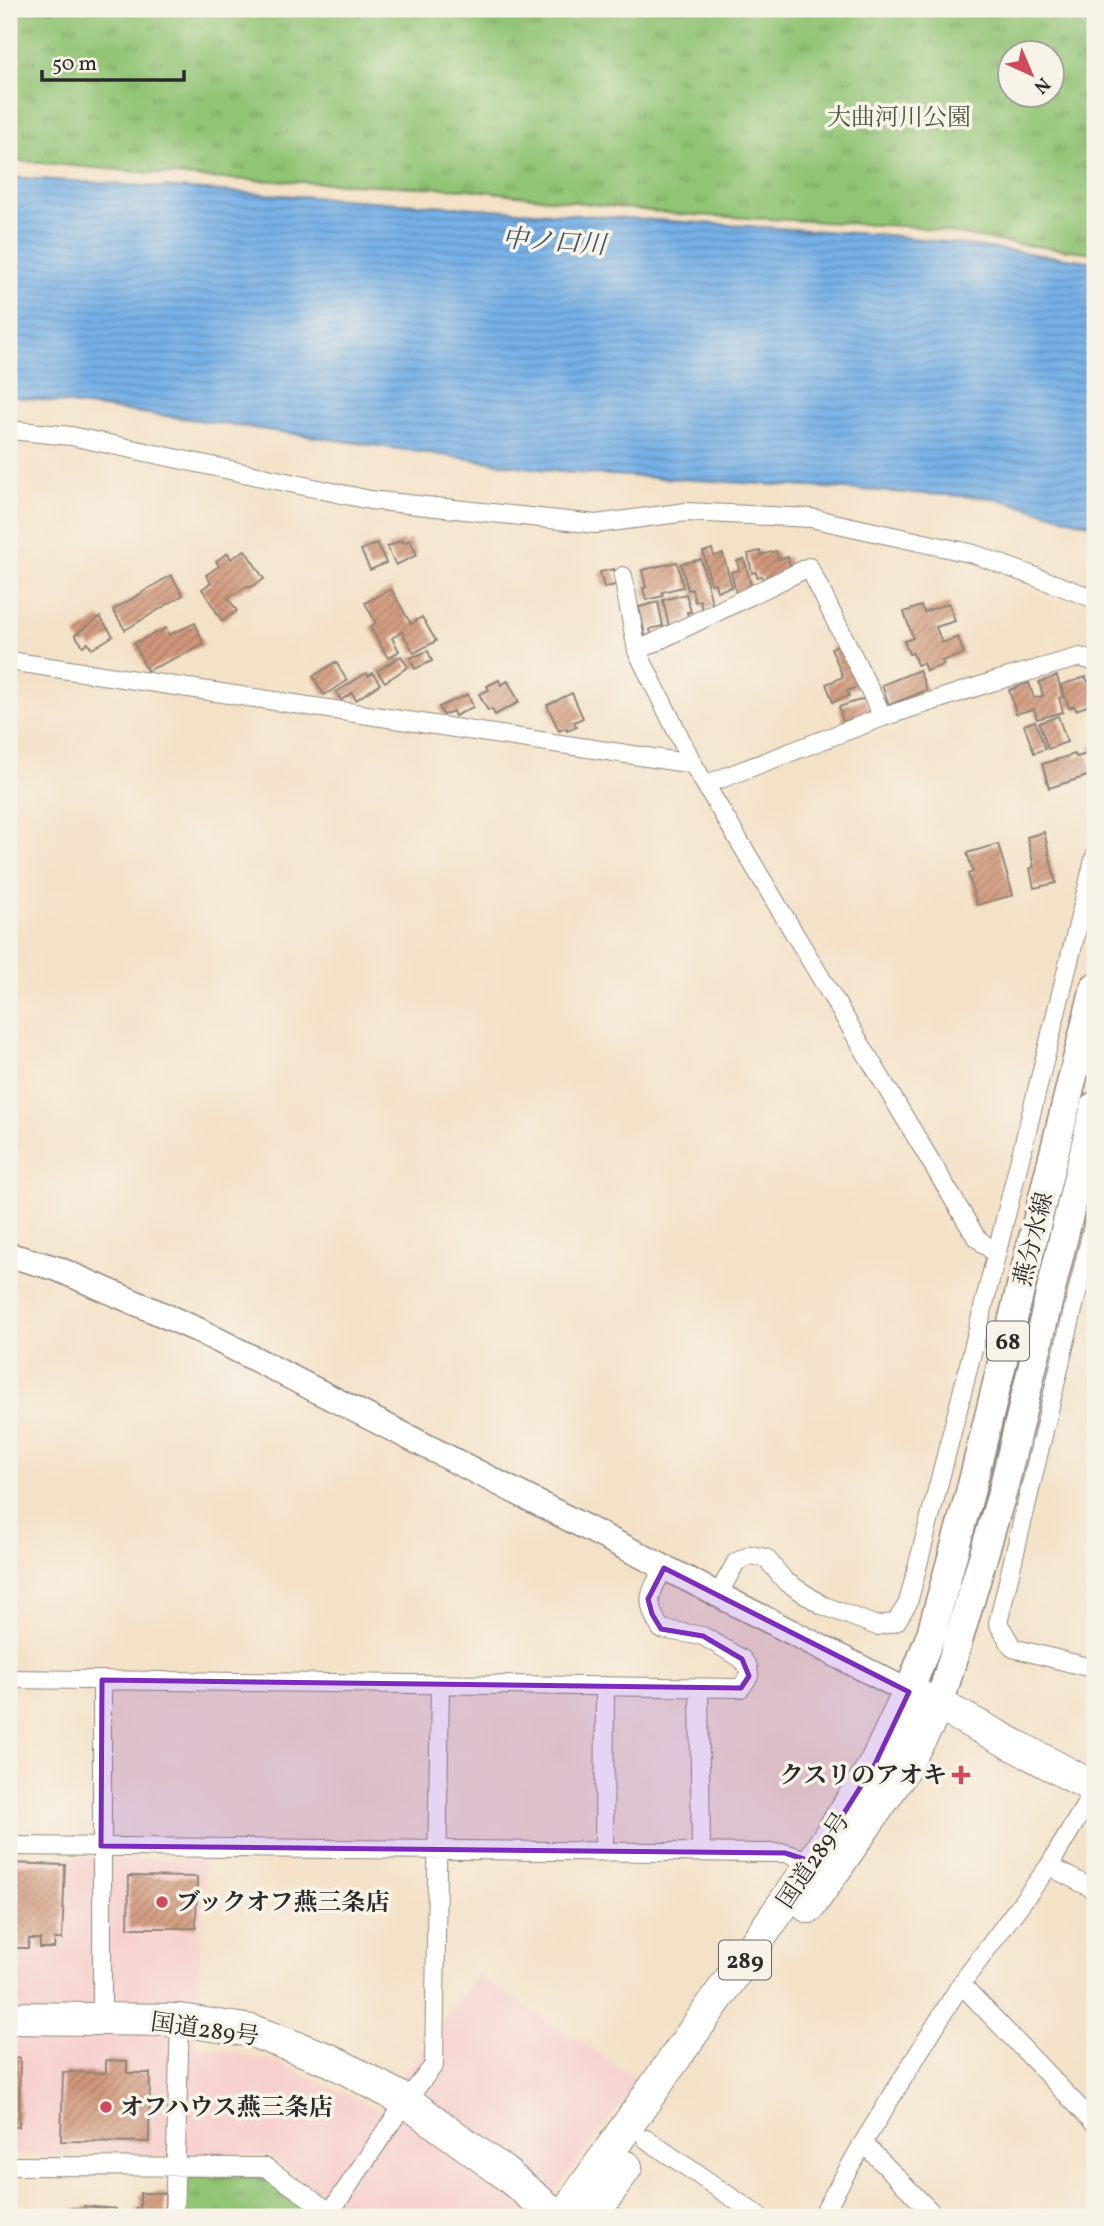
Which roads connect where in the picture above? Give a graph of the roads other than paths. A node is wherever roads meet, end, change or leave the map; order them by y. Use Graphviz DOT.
graph roads {
  1 [pos="9,430"];
  2 [pos="623,576"];
  3 [pos="1095,598"];
  4 [pos="637,651"];
  5 [pos="9,661"];
  6 [pos="1095,663"];
  7 [pos="883,717"];
  8 [pos="693,764"];
  9 [pos="707,784"];
  10 [pos="1095,856"];
  11 [pos="1095,987"];
  12 [pos="1095,1106"];
  13 [pos="1095,1218"];
  14 [pos="996,1254"];
  15 [pos="9,1255"];
  16 [pos="664,1568"];
  17 [pos="718,1595"];
  18 [pos="1095,1669"];
  19 [pos="9,1678"];
  20 [pos="102,1680"];
  21 [pos="440,1685"];
  22 [pos="605,1686"];
  23 [pos="699,1688"];
  24 [pos="909,1692"];
  25 [pos="939,1705"];
  26 [pos="1095,1789"];
  27 [pos="9,1846"];
  28 [pos="101,1846"];
  29 [pos="436,1850"];
  30 [pos="604,1852"];
  31 [pos="701,1852"];
  32 [pos="813,1862"];
  33 [pos="1049,1866"];
  34 [pos="1095,1890"];
  35 [pos="961,1984"];
  36 [pos="9,2018"];
  37 [pos="102,2019"];
  38 [pos="180,2020"];
  39 [pos="406,2101"];
  40 [pos="1095,2124"];
  41 [pos="646,2139"];
  42 [pos="863,2143"];
  43 [pos="9,2166"];
  44 [pos="176,2167"];
  45 [pos="328,2215"];
  46 [pos="174,2217"];
  47 [pos="560,2217"];
  48 [pos="592,2217"];
  49 [pos="760,2217"];
  50 [pos="821,2217"];
  51 [pos="936,2217"];
  1 -- 3 [label="street"];
  2 -- 4 [label="street"];
  4 -- 7 [label="street"];
  4 -- 8 [label="street"];
  5 -- 8 [label="street"];
  6 -- 7 [label="street"];
  7 -- 9 [label="street"];
  8 -- 9 [label="street"];
  9 -- 14 [label="street"];
  10 -- 14 [label="street"];
  11 -- 24 [label="main road, 燕分水線 / 68"];
  12 -- 25 [label="main road, 燕分水線 / 68"];
  13 -- 18 [label="street"];
  14 -- 17 [label="street"];
  15 -- 16 [label="street"];
  16 -- 17 [label="street"];
  16 -- 23 [label="street"];
  17 -- 24 [label="street"];
  19 -- 20 [label="street"];
  20 -- 21 [label="street"];
  20 -- 28 [label="street"];
  21 -- 22 [label="street"];
  21 -- 29 [label="street"];
  22 -- 23 [label="street"];
  22 -- 30 [label="street"];
  23 -- 31 [label="street"];
  24 -- 25 [label="highway"];
  24 -- 32 [label="highway, 国道289号 / 289"];
  25 -- 26 [label="highway"];
  25 -- 41 [label="highway, 国道289号 / 289"];
  26 -- 33 [label="street"];
  27 -- 28 [label="street"];
  28 -- 29 [label="street"];
  28 -- 37 [label="street"];
  29 -- 30 [label="street"];
  29 -- 39 [label="street"];
  30 -- 31 [label="street"];
  31 -- 32 [label="street"];
  32 -- 47 [label="highway, 国道289号 / 289"];
  33 -- 34 [label="street"];
  33 -- 35 [label="street"];
  35 -- 40 [label="street"];
  35 -- 42 [label="street"];
  36 -- 37 [label="highway, 国道289号 / 289"];
  37 -- 38 [label="highway, 国道289号 / 289"];
  38 -- 39 [label="highway, 国道289号 / 289"];
  38 -- 44 [label="street"];
  39 -- 45 [label="street"];
  39 -- 47 [label="highway, 国道289号 / 289"];
  41 -- 48 [label="highway, 国道289号 / 289"];
  41 -- 49 [label="street"];
  42 -- 50 [label="street"];
  42 -- 51 [label="street"];
  43 -- 44 [label="street"];
  44 -- 45 [label="street"];
  44 -- 46 [label="street"];
}
